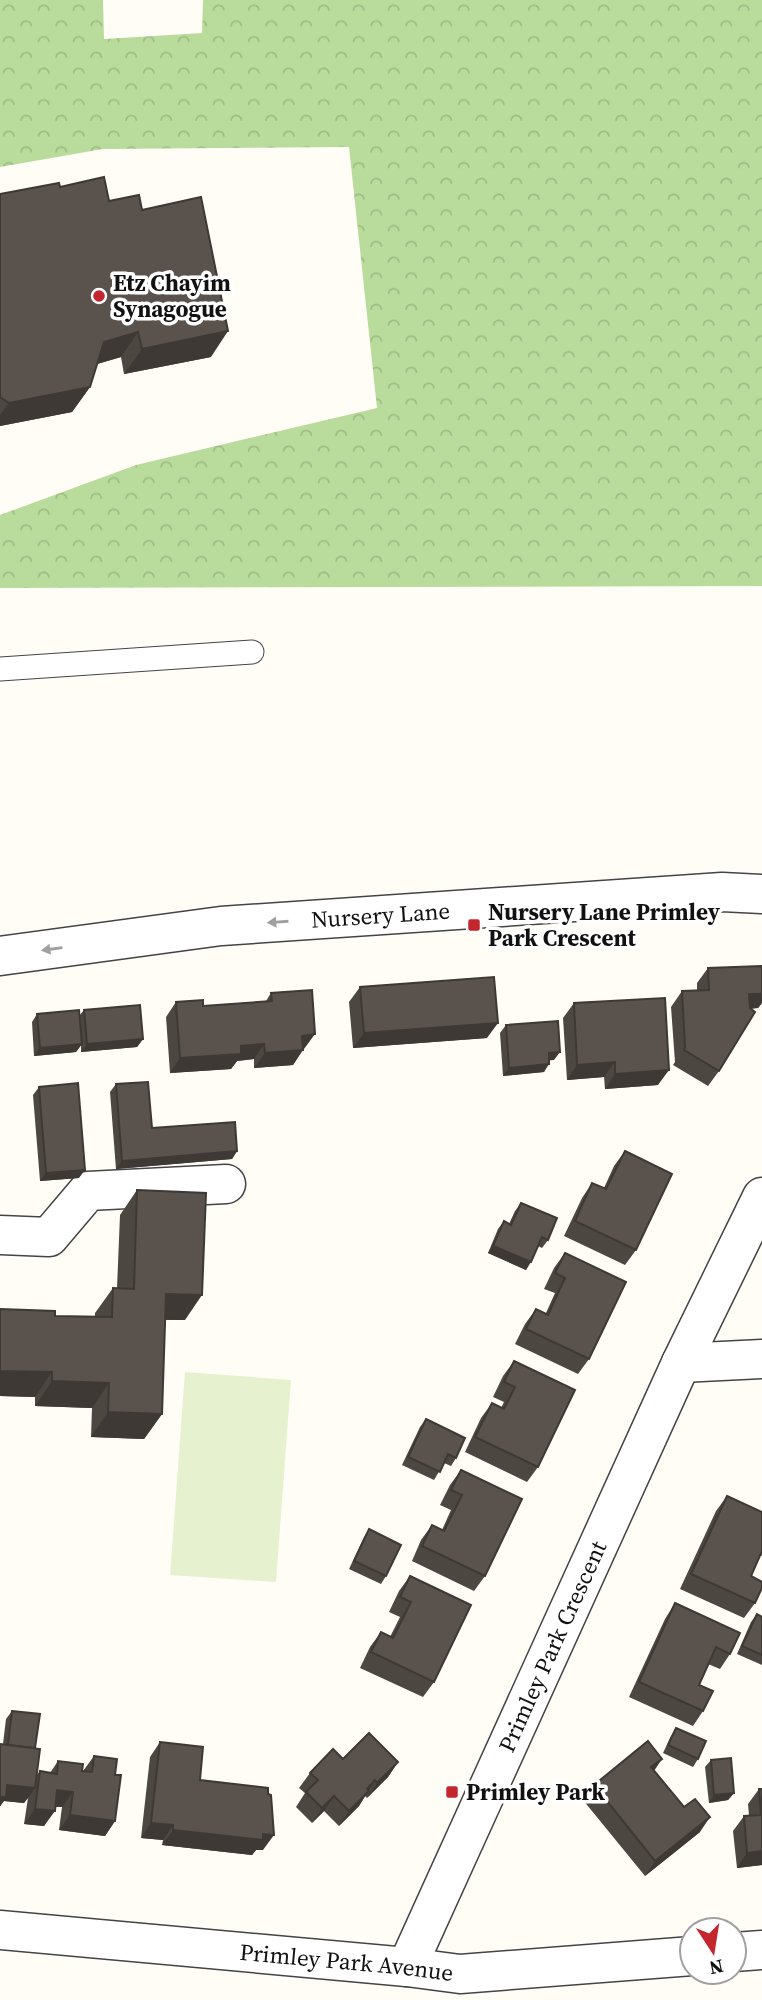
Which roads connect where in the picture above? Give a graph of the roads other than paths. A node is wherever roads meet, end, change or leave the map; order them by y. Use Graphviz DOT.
graph roads {
  1 [pos="252,652"];
  2 [pos="0,669"];
  3 [pos="762,894"];
  4 [pos="0,956"];
  5 [pos="226,1184"];
  6 [pos="762,1197"];
  7 [pos="0,1235"];
  8 [pos="762,1359"];
  9 [pos="681,1363"];
  10 [pos="0,1930"];
  11 [pos="678,1958"];
  12 [pos="407,1967"];
  13 [pos="459,1987"];
  1 -- 2 [label="lane"];
  3 -- 4 [label="street, Nursery Lane, one-way"];
  5 -- 7 [label="street"];
  6 -- 9 [label="street, Primley Park Crescent"];
  8 -- 9 [label="street"];
  9 -- 12 [label="street, Primley Park Crescent"];
  10 -- 12 [label="street, Primley Park Avenue"];
  11 -- 13 [label="street, Primley Park Avenue"];
  12 -- 13 [label="street, Primley Park Avenue"];
}
